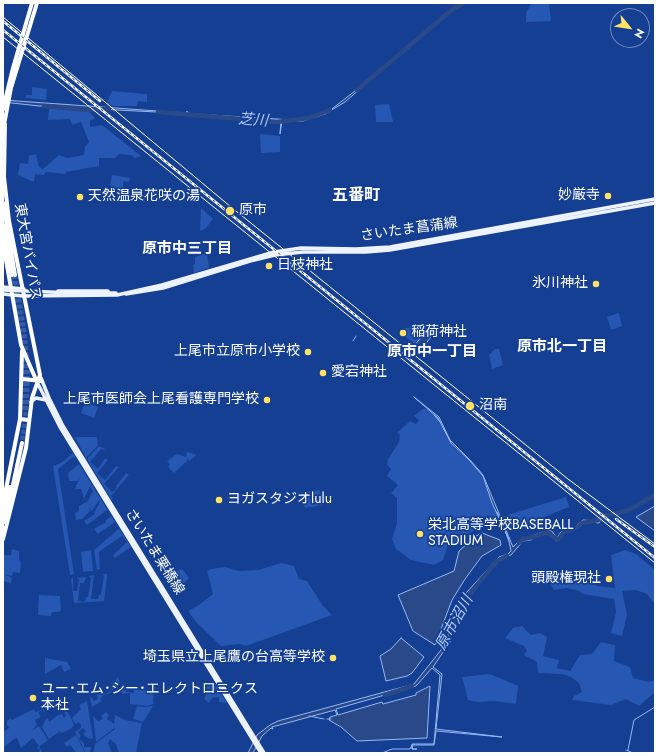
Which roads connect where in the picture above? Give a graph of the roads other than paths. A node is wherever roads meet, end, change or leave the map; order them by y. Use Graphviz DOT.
graph roads {
  1 [pos="32,3"];
  2 [pos="37,3"];
  3 [pos="7,97"];
  4 [pos="5,106"];
  5 [pos="4,124"];
  6 [pos="3,137"];
  7 [pos="655,199"];
  8 [pos="3,204"];
  9 [pos="655,204"];
  10 [pos="3,225"];
  11 [pos="3,243"];
  12 [pos="3,287"];
  13 [pos="11,288"];
  14 [pos="22,289"];
  15 [pos="3,290"];
  16 [pos="121,293"];
  17 [pos="3,294"];
  18 [pos="13,295"];
  19 [pos="23,296"];
  20 [pos="22,350"];
  21 [pos="22,379"];
  22 [pos="38,379"];
  23 [pos="46,400"];
  24 [pos="31,402"];
  25 [pos="20,419"];
  26 [pos="29,420"];
  27 [pos="3,504"];
  28 [pos="3,516"];
  29 [pos="3,531"];
  30 [pos="3,539"];
  31 [pos="254,739"];
  32 [pos="263,753"];
  1 -- 3 [label="highway, 東大宮バイパス"];
  2 -- 3 [label="highway, 東大宮バイパス"];
  3 -- 4 [label="highway, 東大宮バイパス"];
  4 -- 5 [label="highway, 東大宮バイパス"];
  5 -- 6 [label="highway, 東大宮バイパス"];
  5 -- 14 [label="highway, 東大宮バイパス"];
  7 -- 16 [label="main road, さいたま菖蒲線"];
  8 -- 10 [label="highway, 東大宮バイパス"];
  9 -- 16 [label="main road, さいたま菖蒲線"];
  11 -- 13 [label="highway, 東大宮バイパス"];
  12 -- 13 [label="main road"];
  13 -- 14 [label="main road"];
  13 -- 18 [label="highway, 東大宮バイパス"];
  14 -- 16 [label="main road"];
  14 -- 19 [label="highway, 東大宮バイパス"];
  15 -- 16 [label="main road, さいたま菖蒲線, bridge"];
  16 -- 19 [label="main road"];
  17 -- 18 [label="main road"];
  18 -- 19 [label="main road"];
  18 -- 20 [label="highway, 東大宮バイパス"];
  19 -- 22 [label="highway, 東大宮バイパス"];
  20 -- 21 [label="highway, 東大宮バイパス"];
  20 -- 22 [label="highway, 東大宮バイパス"];
  21 -- 22 [label="highway"];
  21 -- 25 [label="highway, 東大宮バイパス"];
  22 -- 23 [label="main road, さいたま栗橋線"];
  22 -- 24 [label="highway, 東大宮バイパス"];
  22 -- 31 [label="main road, さいたま栗橋線"];
  23 -- 24 [label="main road"];
  23 -- 31 [label="main road, さいたま栗橋線"];
  24 -- 26 [label="highway, 東大宮バイパス"];
  25 -- 26 [label="highway, bridge"];
  25 -- 27 [label="highway, 東大宮バイパス"];
  26 -- 30 [label="highway, 東大宮バイパス"];
  28 -- 29 [label="highway"];
  31 -- 32 [label="main road"];
}
